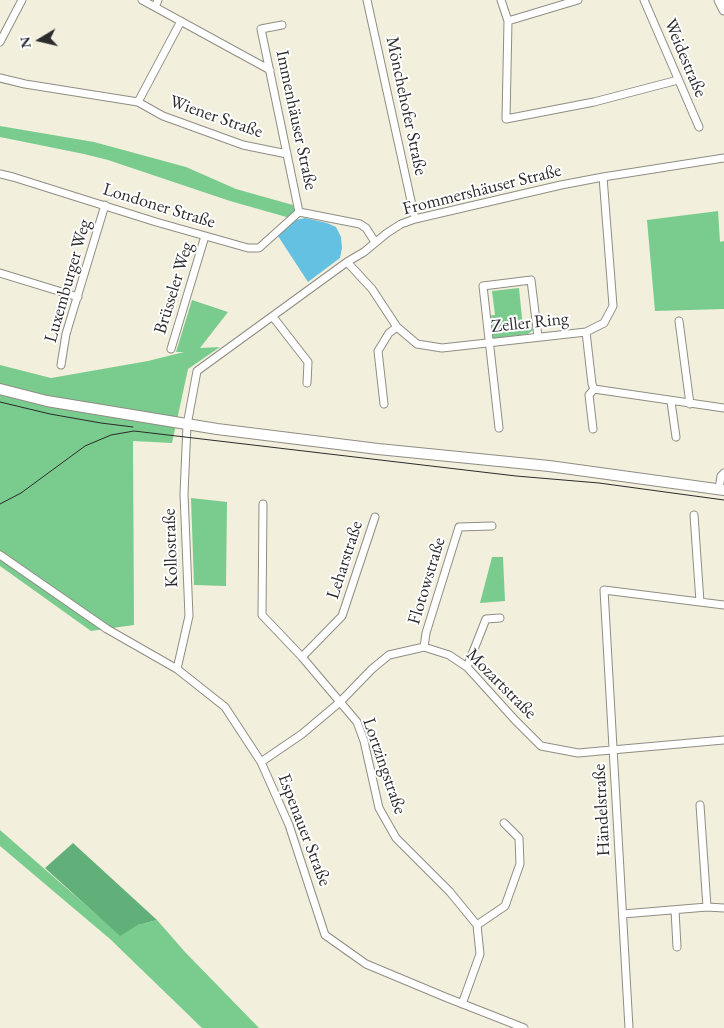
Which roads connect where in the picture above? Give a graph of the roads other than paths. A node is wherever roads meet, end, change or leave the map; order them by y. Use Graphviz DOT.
graph roads {
  1 [pos="22,0"];
  2 [pos="142,0"];
  3 [pos="367,0"];
  4 [pos="501,0"];
  5 [pos="578,0"];
  6 [pos="644,0"];
  7 [pos="719,0"];
  8 [pos="156,3"];
  9 [pos="724,10"];
  10 [pos="181,21"];
  11 [pos="508,21"];
  12 [pos="282,25"];
  13 [pos="0,42"];
  14 [pos="270,70"];
  15 [pos="0,78"];
  16 [pos="678,80"];
  17 [pos="138,102"];
  18 [pos="699,127"];
  19 [pos="287,154"];
  20 [pos="724,158"];
  21 [pos="0,174"];
  22 [pos="603,177"];
  23 [pos="105,205"];
  24 [pos="300,212"];
  25 [pos="415,219"];
  26 [pos="205,236"];
  27 [pos="375,242"];
  28 [pos="347,262"];
  29 [pos="0,273"];
  30 [pos="78,297"];
  31 [pos="273,317"];
  32 [pos="680,321"];
  33 [pos="397,327"];
  34 [pos="586,332"];
  35 [pos="538,337"];
  36 [pos="490,342"];
  37 [pos="171,349"];
  38 [pos="61,365"];
  39 [pos="307,383"];
  40 [pos="0,389"];
  41 [pos="594,389"];
  42 [pos="671,402"];
  43 [pos="384,404"];
  44 [pos="690,404"];
  45 [pos="724,408"];
  46 [pos="188,425"];
  47 [pos="499,428"];
  48 [pos="593,429"];
  49 [pos="676,437"];
  50 [pos="724,473"];
  51 [pos="722,489"];
  52 [pos="263,504"];
  53 [pos="694,515"];
  54 [pos="375,517"];
  55 [pos="492,526"];
  56 [pos="0,555"];
  57 [pos="700,602"];
  58 [pos="724,605"];
  59 [pos="500,618"];
  60 [pos="424,647"];
  61 [pos="302,657"];
  62 [pos="467,667"];
  63 [pos="177,669"];
  64 [pos="340,702"];
  65 [pos="724,740"];
  66 [pos="614,751"];
  67 [pos="261,762"];
  68 [pos="700,805"];
  69 [pos="504,823"];
  70 [pos="707,907"];
  71 [pos="724,908"];
  72 [pos="675,910"];
  73 [pos="623,914"];
  74 [pos="477,925"];
  75 [pos="677,947"];
  76 [pos="462,1004"];
  77 [pos="524,1028"];
  78 [pos="629,1028"];
  1 -- 13 [label="street"];
  2 -- 8 [label="street"];
  3 -- 25 [label="street, Mönchehofer Straße"];
  4 -- 11 [label="street"];
  5 -- 11 [label="street"];
  6 -- 16 [label="street, Weidestraße"];
  7 -- 9 [label="street"];
  8 -- 10 [label="street"];
  10 -- 14 [label="street"];
  10 -- 17 [label="street"];
  11 -- 16 [label="street"];
  12 -- 14 [label="street, Immenhäuser Straße"];
  14 -- 19 [label="street, Immenhäuser Straße"];
  15 -- 17 [label="street, Wiener Straße"];
  16 -- 18 [label="street, Weidestraße"];
  17 -- 19 [label="street, Wiener Straße"];
  19 -- 24 [label="street, Immenhäuser Straße"];
  20 -- 22 [label="street, Frommershäuser Straße"];
  21 -- 23 [label="street, Londoner Straße"];
  22 -- 25 [label="street, Frommershäuser Straße"];
  22 -- 34 [label="street, Zeller Ring"];
  23 -- 26 [label="street, Londoner Straße"];
  23 -- 30 [label="street, Luxemburger Weg"];
  24 -- 26 [label="street, Londoner Straße"];
  24 -- 27 [label="street, Immenhäuser Straße"];
  25 -- 27 [label="street, Frommershäuser Straße"];
  26 -- 37 [label="street, Brüsseler Weg"];
  27 -- 28 [label="street, Frommershäuser Straße"];
  28 -- 31 [label="street, Frommershäuser Straße"];
  28 -- 33 [label="street, Zeller Ring"];
  29 -- 30 [label="street"];
  30 -- 38 [label="street, Luxemburger Weg"];
  31 -- 39 [label="street"];
  31 -- 46 [label="street, Frommershäuser Straße"];
  32 -- 44 [label="street"];
  33 -- 36 [label="street, Zeller Ring"];
  33 -- 43 [label="street"];
  34 -- 35 [label="street, Zeller Ring"];
  34 -- 41 [label="street"];
  35 -- 36 [label="street, Zeller Ring"];
  35 -- 36 [label="street"];
  36 -- 47 [label="street"];
  40 -- 46 [label="main road"];
  41 -- 42 [label="street"];
  41 -- 48 [label="street"];
  42 -- 44 [label="street"];
  42 -- 49 [label="street"];
  44 -- 45 [label="street"];
  46 -- 51 [label="main road"];
  46 -- 63 [label="street, Kollostraße"];
  50 -- 51 [label="street"];
  52 -- 61 [label="street, Lortzingstraße"];
  53 -- 57 [label="street"];
  54 -- 61 [label="street, Leharstraße"];
  55 -- 60 [label="street, Flotowstraße"];
  56 -- 63 [label="street, Espenauer Straße"];
  57 -- 58 [label="street"];
  57 -- 66 [label="street, Händelstraße"];
  59 -- 62 [label="street"];
  60 -- 62 [label="street, Mozartstraße"];
  60 -- 64 [label="street"];
  61 -- 64 [label="street, Lortzingstraße"];
  62 -- 66 [label="street, Mozartstraße"];
  63 -- 67 [label="street, Espenauer Straße"];
  64 -- 67 [label="street"];
  64 -- 74 [label="street, Lortzingstraße"];
  65 -- 66 [label="street, Mozartstraße"];
  66 -- 73 [label="street, Händelstraße"];
  67 -- 76 [label="street, Espenauer Straße"];
  68 -- 70 [label="street"];
  69 -- 74 [label="street"];
  70 -- 71 [label="street"];
  70 -- 72 [label="street"];
  72 -- 73 [label="street"];
  72 -- 75 [label="street"];
  73 -- 78 [label="street, Händelstraße"];
  74 -- 76 [label="street"];
  76 -- 77 [label="street, Espenauer Straße"];
}
